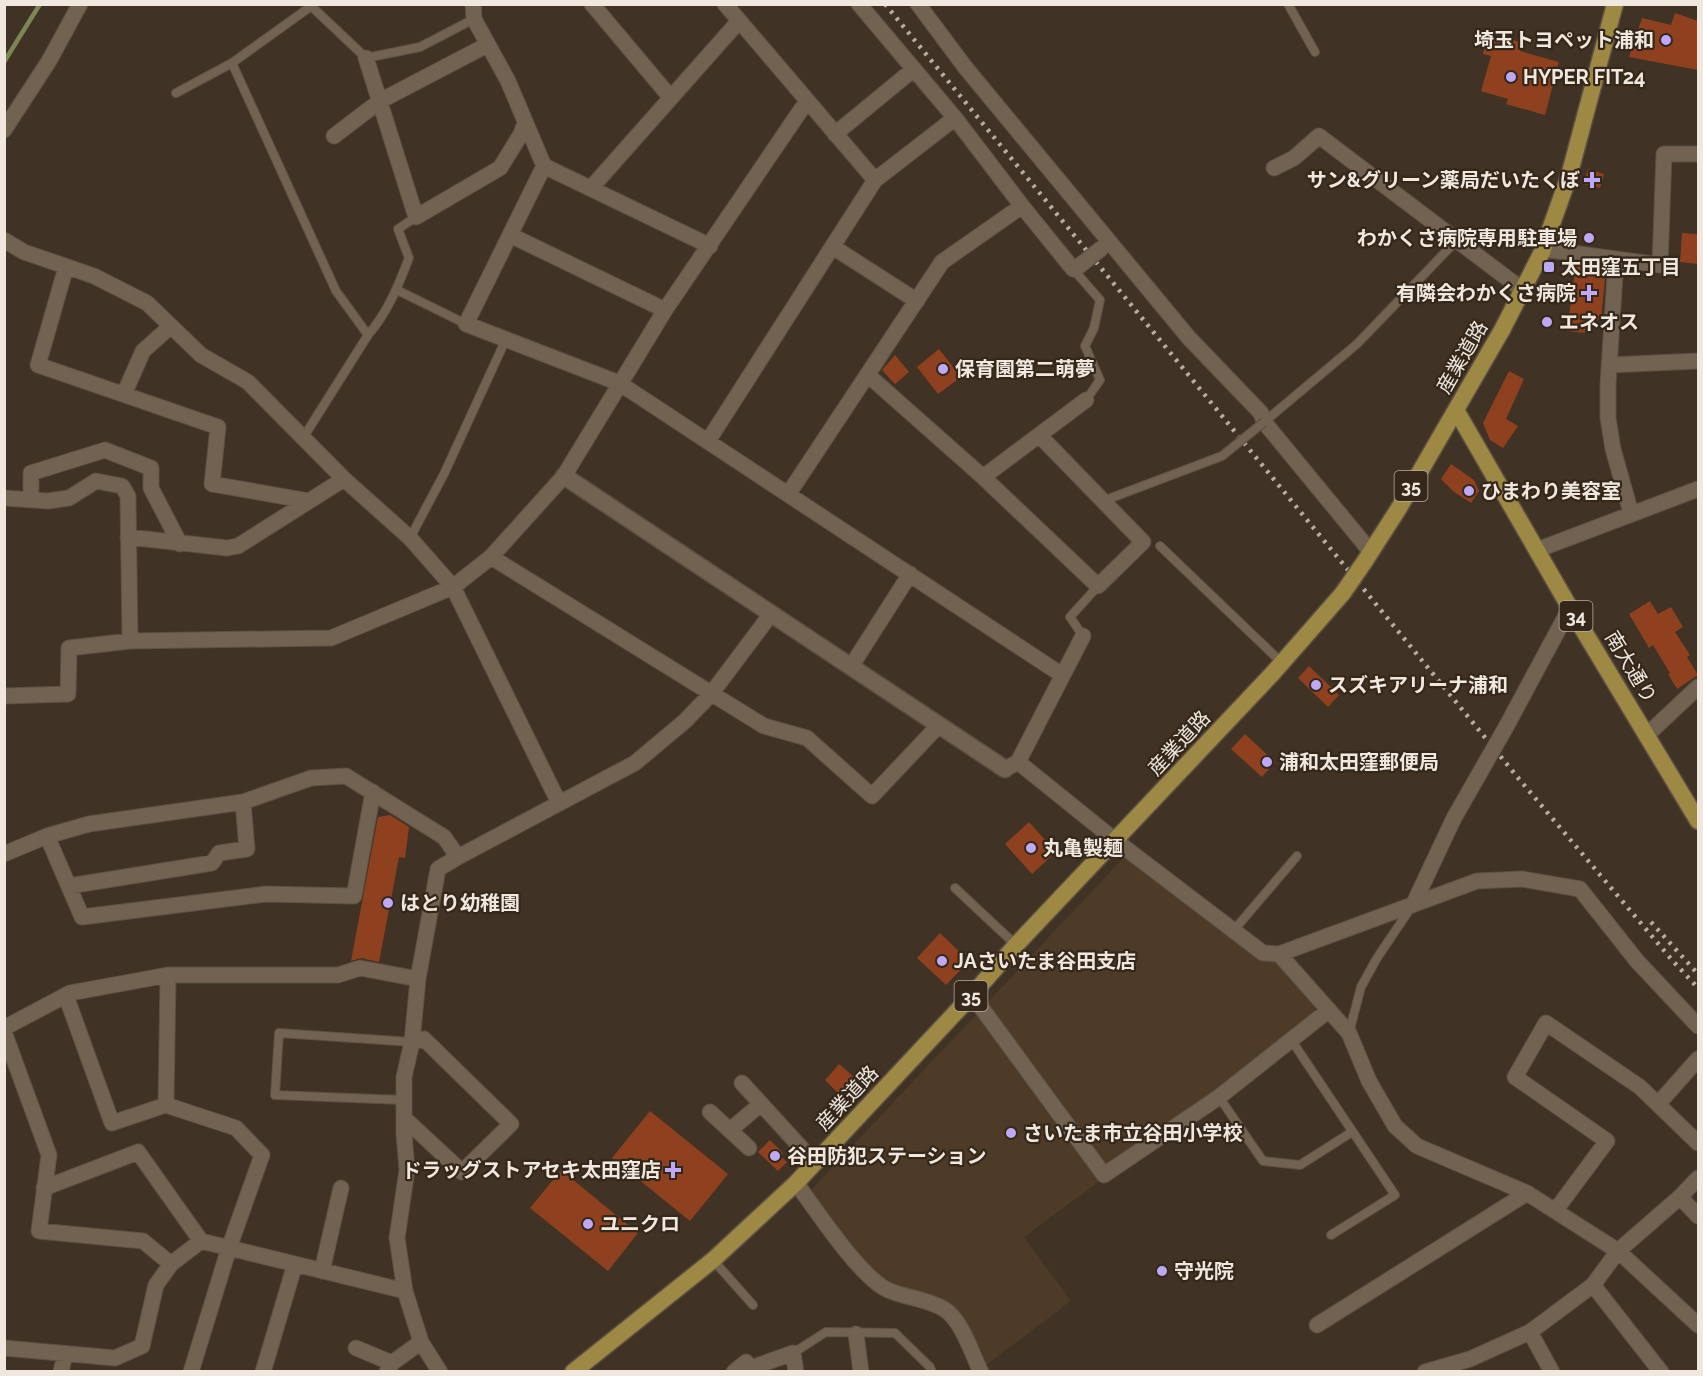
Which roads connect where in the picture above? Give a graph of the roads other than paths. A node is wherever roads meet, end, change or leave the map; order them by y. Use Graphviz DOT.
graph roads {
  1 [pos="80,4"];
  2 [pos="592,4"];
  3 [pos="725,4"];
  4 [pos="859,4"];
  5 [pos="918,4"];
  6 [pos="1288,4"];
  7 [pos="1615,4"];
  8 [pos="310,6"];
  9 [pos="473,12"];
  10 [pos="739,21"];
  11 [pos="487,45"];
  12 [pos="1315,52"];
  13 [pos="366,58"];
  14 [pos="232,63"];
  15 [pos="914,69"];
  16 [pos="176,93"];
  17 [pos="671,98"];
  18 [pos="807,100"];
  19 [pos="380,101"];
  20 [pos="955,118"];
  21 [pos="525,123"];
  22 [pos="4,130"];
  23 [pos="835,134"];
  24 [pos="333,136"];
  25 [pos="1698,154"];
  26 [pos="544,166"];
  27 [pos="1274,168"];
  28 [pos="875,180"];
  29 [pos="591,188"];
  30 [pos="1022,206"];
  31 [pos="416,217"];
  32 [pos="510,235"];
  33 [pos="4,240"];
  34 [pos="1456,240"];
  35 [pos="1107,244"];
  36 [pos="710,246"];
  37 [pos="833,247"];
  38 [pos="1543,249"];
  39 [pos="1616,260"];
  40 [pos="66,267"];
  41 [pos="1076,267"];
  42 [pos="397,290"];
  43 [pos="1524,291"];
  44 [pos="917,301"];
  45 [pos="665,310"];
  46 [pos="466,324"];
  47 [pos="171,326"];
  48 [pos="368,335"];
  49 [pos="506,339"];
  50 [pos="1698,361"];
  51 [pos="1609,365"];
  52 [pos="868,376"];
  53 [pos="619,383"];
  54 [pos="124,394"];
  55 [pos="1086,400"];
  56 [pos="1456,410"];
  57 [pos="1264,422"];
  58 [pos="1039,435"];
  59 [pos="303,438"];
  60 [pos="708,441"];
  61 [pos="564,476"];
  62 [pos="983,477"];
  63 [pos="344,479"];
  64 [pos="1698,489"];
  65 [pos="789,494"];
  66 [pos="4,498"];
  67 [pos="31,500"];
  68 [pos="309,501"];
  69 [pos="1103,501"];
  70 [pos="1631,513"];
  71 [pos="128,537"];
  72 [pos="410,538"];
  73 [pos="180,544"];
  74 [pos="1160,546"];
  75 [pos="1537,550"];
  76 [pos="491,556"];
  77 [pos="1368,557"];
  78 [pos="910,574"];
  79 [pos="1098,586"];
  80 [pos="453,587"];
  81 [pos="1570,608"];
  82 [pos="771,614"];
  83 [pos="1083,636"];
  84 [pos="130,641"];
  85 [pos="1282,663"];
  86 [pos="852,665"];
  87 [pos="1062,675"];
  88 [pos="1698,687"];
  89 [pos="711,694"];
  90 [pos="4,696"];
  91 [pos="939,725"];
  92 [pos="1647,735"];
  93 [pos="1012,765"];
  94 [pos="373,792"];
  95 [pos="243,802"];
  96 [pos="559,804"];
  97 [pos="1698,821"];
  98 [pos="47,836"];
  99 [pos="1116,841"];
  100 [pos="4,854"];
  101 [pos="1297,856"];
  102 [pos="458,857"];
  103 [pos="69,886"];
  104 [pos="955,888"];
  105 [pos="1413,904"];
  106 [pos="1234,930"];
  107 [pos="1016,945"];
  108 [pos="1279,954"];
  109 [pos="168,975"];
  110 [pos="418,979"];
  111 [pos="972,995"];
  112 [pos="66,996"];
  113 [pos="1329,1010"];
  114 [pos="1698,1026"];
  115 [pos="4,1030"];
  116 [pos="1349,1032"];
  117 [pos="1292,1041"];
  118 [pos="412,1042"];
  119 [pos="1698,1059"];
  120 [pos="742,1083"];
  121 [pos="1219,1097"];
  122 [pos="403,1100"];
  123 [pos="761,1104"];
  124 [pos="1658,1104"];
  125 [pos="166,1105"];
  126 [pos="710,1112"];
  127 [pos="404,1118"];
  128 [pos="730,1130"];
  129 [pos="1352,1132"];
  130 [pos="1698,1143"];
  131 [pos="749,1148"];
  132 [pos="814,1163"];
  133 [pos="1698,1178"];
  134 [pos="796,1183"];
  135 [pos="44,1188"];
  136 [pos="340,1188"];
  137 [pos="1527,1193"];
  138 [pos="1680,1197"];
  139 [pos="1556,1211"];
  140 [pos="1698,1216"];
  141 [pos="1331,1235"];
  142 [pos="201,1241"];
  143 [pos="229,1248"];
  144 [pos="1618,1251"];
  145 [pos="713,1260"];
  146 [pos="171,1263"];
  147 [pos="295,1264"];
  148 [pos="322,1271"];
  149 [pos="1593,1285"];
  150 [pos="405,1291"];
  151 [pos="753,1305"];
  152 [pos="1317,1325"];
  153 [pos="1698,1325"];
  154 [pos="1530,1332"];
  155 [pos="856,1334"];
  156 [pos="421,1342"];
  157 [pos="4,1348"];
  158 [pos="356,1348"];
  159 [pos="793,1353"];
  160 [pos="65,1354"];
  161 [pos="98,1364"];
  162 [pos="1473,1365"];
  163 [pos="389,1367"];
  164 [pos="752,1370"];
  165 [pos="61,1371"];
  166 [pos="191,1371"];
  167 [pos="263,1371"];
  168 [pos="440,1371"];
  169 [pos="573,1371"];
  170 [pos="734,1371"];
  171 [pos="795,1371"];
  172 [pos="861,1371"];
  173 [pos="932,1371"];
  174 [pos="981,1371"];
  175 [pos="1425,1371"];
  176 [pos="1552,1371"];
  177 [pos="1661,1371"];
  1 -- 22 [label="street"];
  2 -- 17 [label="street"];
  3 -- 10 [label="street"];
  4 -- 15 [label="street"];
  5 -- 35 [label="street"];
  6 -- 12 [label="lane"];
  7 -- 38 [label="main road, 産業道路"];
  8 -- 13 [label="lane"];
  8 -- 14 [label="lane"];
  9 -- 11 [label="street"];
  9 -- 13 [label="lane"];
  10 -- 17 [label="street"];
  10 -- 18 [label="street"];
  11 -- 19 [label="street"];
  11 -- 21 [label="street"];
  13 -- 19 [label="street"];
  14 -- 16 [label="lane"];
  14 -- 48 [label="lane"];
  15 -- 20 [label="street"];
  15 -- 23 [label="street"];
  17 -- 29 [label="street"];
  18 -- 23 [label="street"];
  18 -- 36 [label="street"];
  19 -- 24 [label="street"];
  19 -- 31 [label="street"];
  20 -- 28 [label="street"];
  20 -- 30 [label="street"];
  21 -- 26 [label="street"];
  21 -- 31 [label="street"];
  23 -- 28 [label="street"];
  25 -- 39 [label="street"];
  26 -- 29 [label="street"];
  26 -- 32 [label="street"];
  27 -- 34 [label="street"];
  28 -- 37 [label="street"];
  29 -- 36 [label="street"];
  30 -- 41 [label="street"];
  30 -- 44 [label="street"];
  31 -- 42 [label="lane"];
  32 -- 45 [label="street"];
  32 -- 46 [label="street"];
  33 -- 40 [label="street"];
  34 -- 43 [label="street"];
  34 -- 57 [label="lane"];
  35 -- 41 [label="street, bridge"];
  35 -- 57 [label="street"];
  36 -- 45 [label="street"];
  37 -- 44 [label="street"];
  37 -- 60 [label="street"];
  38 -- 39 [label="street"];
  38 -- 43 [label="main road, 産業道路"];
  39 -- 51 [label="street"];
  40 -- 47 [label="street"];
  40 -- 54 [label="street"];
  41 -- 55 [label="lane"];
  42 -- 46 [label="lane"];
  42 -- 48 [label="lane"];
  43 -- 56 [label="main road, 産業道路"];
  44 -- 52 [label="street"];
  45 -- 53 [label="street"];
  46 -- 49 [label="street"];
  47 -- 54 [label="street"];
  47 -- 59 [label="street"];
  48 -- 59 [label="lane"];
  49 -- 53 [label="street"];
  49 -- 72 [label="lane"];
  50 -- 51 [label="street"];
  51 -- 70 [label="street"];
  52 -- 62 [label="street"];
  52 -- 65 [label="street"];
  53 -- 60 [label="street"];
  53 -- 61 [label="street"];
  54 -- 68 [label="street"];
  55 -- 58 [label="street"];
  56 -- 75 [label="main road, 南大通り / 34"];
  56 -- 77 [label="main road, 産業道路 / 35"];
  57 -- 69 [label="lane, bridge"];
  57 -- 77 [label="street"];
  58 -- 62 [label="street"];
  58 -- 69 [label="street"];
  59 -- 63 [label="street"];
  60 -- 65 [label="street"];
  61 -- 76 [label="street"];
  61 -- 82 [label="street"];
  62 -- 79 [label="street"];
  63 -- 68 [label="street"];
  63 -- 72 [label="street"];
  64 -- 70 [label="street"];
  65 -- 78 [label="street"];
  66 -- 67 [label="street"];
  67 -- 71 [label="street"];
  67 -- 73 [label="street"];
  68 -- 73 [label="street"];
  69 -- 79 [label="street"];
  70 -- 75 [label="street"];
  71 -- 73 [label="street"];
  71 -- 84 [label="street"];
  72 -- 80 [label="street"];
  74 -- 85 [label="lane"];
  75 -- 81 [label="main road, 南大通り / 34"];
  76 -- 80 [label="street"];
  76 -- 89 [label="street"];
  77 -- 85 [label="main road, 産業道路 / 35, bridge"];
  78 -- 86 [label="street"];
  78 -- 87 [label="street"];
  79 -- 83 [label="lane"];
  80 -- 84 [label="street"];
  80 -- 96 [label="street"];
  81 -- 92 [label="main road, 南大通り / 34"];
  81 -- 105 [label="street, bridge"];
  82 -- 86 [label="street"];
  82 -- 89 [label="street"];
  83 -- 87 [label="street"];
  84 -- 90 [label="street"];
  85 -- 99 [label="main road, 産業道路 / 35"];
  86 -- 91 [label="street"];
  87 -- 93 [label="street"];
  88 -- 92 [label="street"];
  89 -- 91 [label="street"];
  89 -- 96 [label="street"];
  91 -- 93 [label="street"];
  92 -- 97 [label="main road, 南大通り / 34"];
  93 -- 99 [label="street"];
  94 -- 95 [label="street"];
  94 -- 102 [label="street"];
  94 -- 103 [label="street"];
  95 -- 98 [label="street"];
  95 -- 103 [label="street"];
  96 -- 102 [label="street"];
  98 -- 100 [label="street"];
  98 -- 103 [label="street"];
  99 -- 106 [label="street"];
  99 -- 107 [label="main road, 産業道路 / 35"];
  101 -- 106 [label="lane"];
  102 -- 110 [label="street"];
  104 -- 107 [label="lane"];
  105 -- 108 [label="street"];
  105 -- 114 [label="street"];
  105 -- 116 [label="lane"];
  106 -- 108 [label="street"];
  107 -- 111 [label="main road, 産業道路 / 35"];
  108 -- 113 [label="street"];
  109 -- 110 [label="street"];
  109 -- 112 [label="street"];
  109 -- 125 [label="street"];
  110 -- 118 [label="street"];
  111 -- 121 [label="street"];
  111 -- 132 [label="main road, 産業道路 / 35"];
  112 -- 115 [label="street"];
  112 -- 125 [label="street"];
  113 -- 116 [label="street"];
  113 -- 117 [label="street"];
  115 -- 135 [label="street"];
  116 -- 137 [label="street"];
  117 -- 121 [label="street"];
  117 -- 129 [label="lane"];
  118 -- 122 [label="street"];
  118 -- 122 [label="lane"];
  118 -- 127 [label="street"];
  119 -- 124 [label="street"];
  120 -- 123 [label="street"];
  121 -- 129 [label="lane"];
  122 -- 127 [label="street"];
  123 -- 128 [label="street"];
  123 -- 132 [label="street"];
  124 -- 130 [label="street"];
  124 -- 139 [label="street"];
  125 -- 143 [label="street"];
  126 -- 128 [label="street"];
  127 -- 150 [label="street"];
  128 -- 131 [label="street"];
  129 -- 141 [label="lane"];
  132 -- 134 [label="main road, 産業道路 / 35"];
  133 -- 138 [label="street"];
  134 -- 145 [label="main road, 産業道路 / 35"];
  134 -- 174 [label="street"];
  135 -- 142 [label="street"];
  135 -- 146 [label="street"];
  136 -- 148 [label="street"];
  137 -- 139 [label="street"];
  137 -- 152 [label="street"];
  138 -- 140 [label="street"];
  138 -- 144 [label="street"];
  139 -- 144 [label="street"];
  142 -- 143 [label="street"];
  142 -- 146 [label="street"];
  143 -- 147 [label="street"];
  143 -- 166 [label="street"];
  144 -- 149 [label="street"];
  144 -- 153 [label="street"];
  145 -- 151 [label="lane"];
  145 -- 169 [label="main road, 産業道路 / 35"];
  146 -- 161 [label="street"];
  147 -- 148 [label="street"];
  147 -- 167 [label="street"];
  148 -- 150 [label="street"];
  149 -- 154 [label="street"];
  149 -- 177 [label="street"];
  150 -- 156 [label="street"];
  154 -- 162 [label="street"];
  154 -- 176 [label="street"];
  155 -- 159 [label="lane"];
  155 -- 172 [label="street"];
  155 -- 173 [label="lane"];
  156 -- 163 [label="street"];
  156 -- 168 [label="street"];
  157 -- 160 [label="street"];
  158 -- 163 [label="street"];
  159 -- 164 [label="street"];
  159 -- 171 [label="street"];
  160 -- 161 [label="street"];
  160 -- 165 [label="street"];
  162 -- 175 [label="street"];
  164 -- 170 [label="street"];
}
